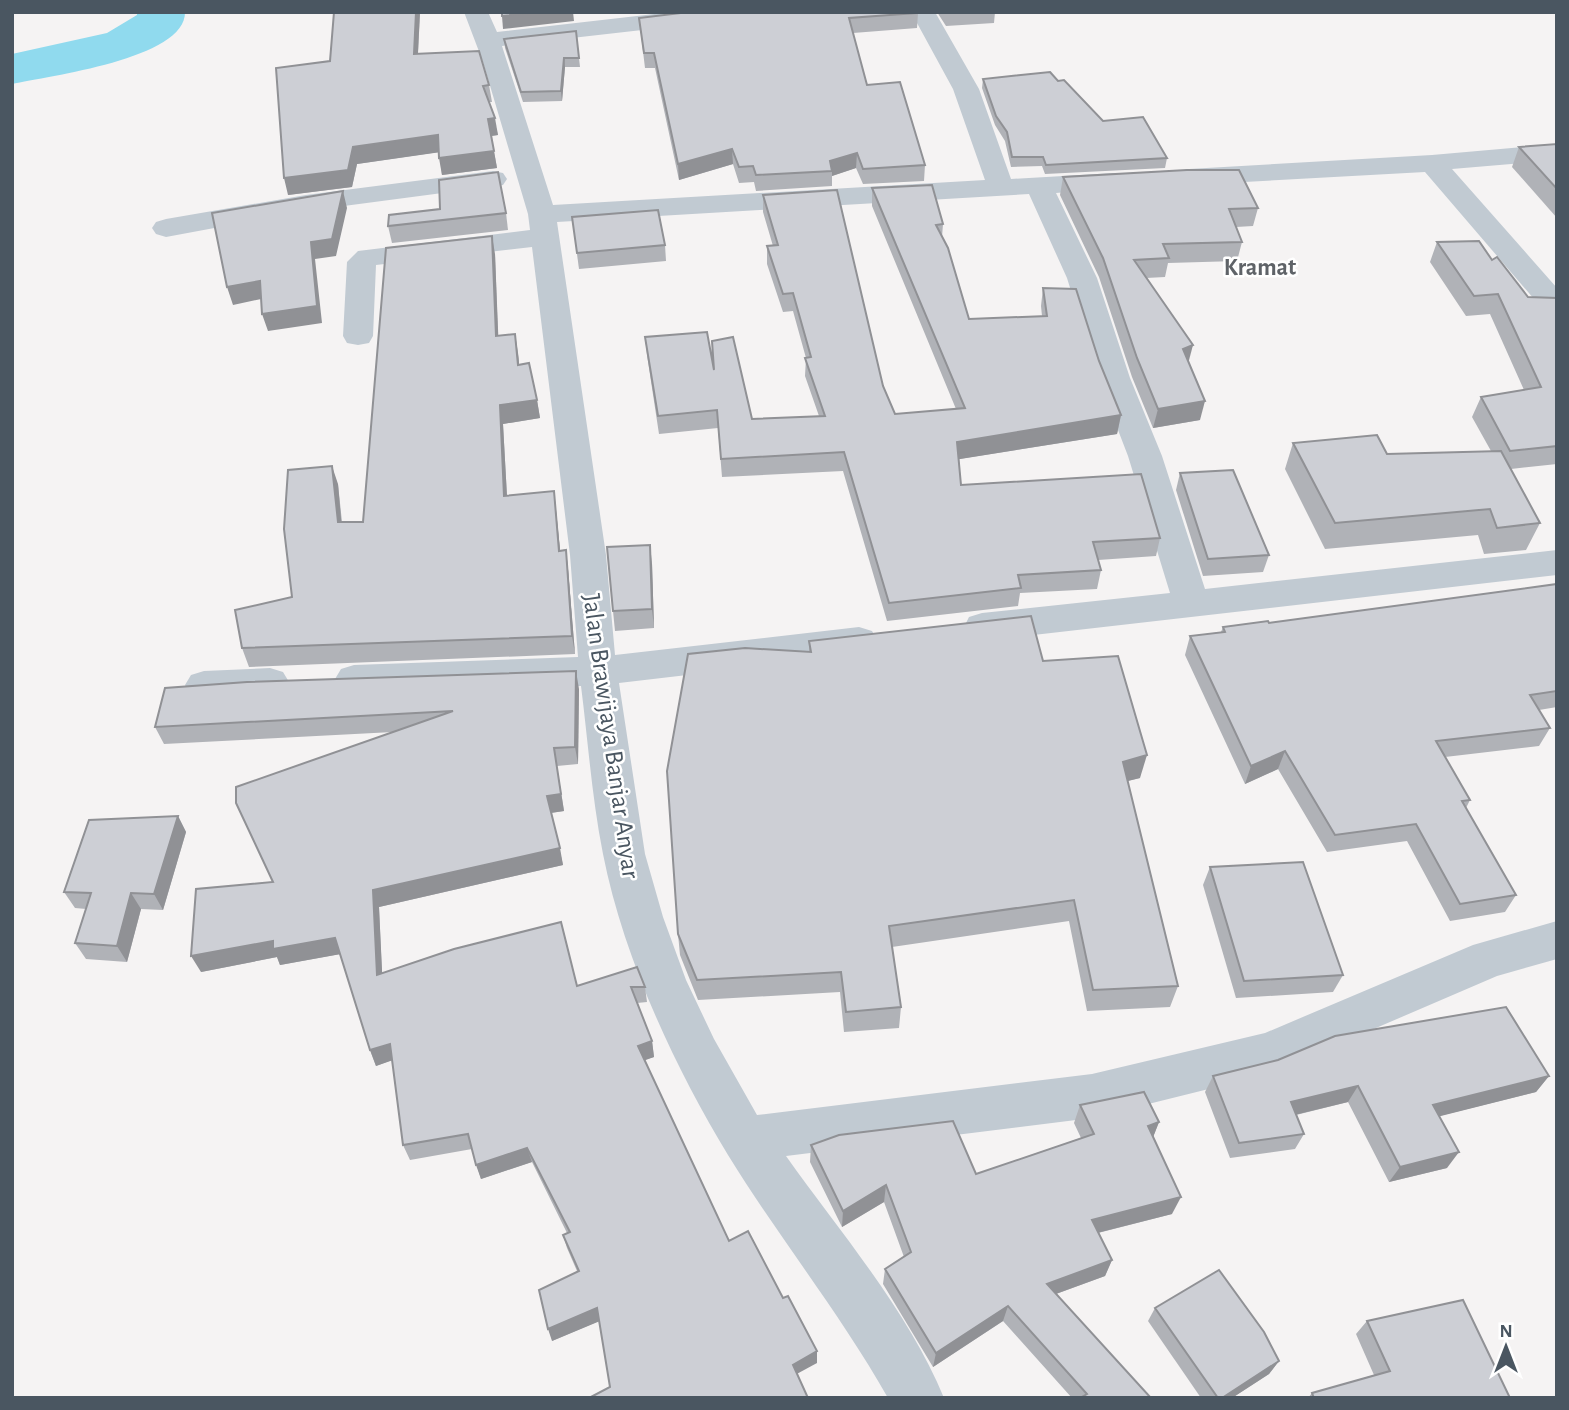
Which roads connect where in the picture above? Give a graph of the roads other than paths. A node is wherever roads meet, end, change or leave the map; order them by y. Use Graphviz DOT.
graph roads {
  1 [pos="740,12"];
  2 [pos="923,12"];
  3 [pos="482,26"];
  4 [pos="1557,152"];
  5 [pos="1433,163"];
  6 [pos="527,176"];
  7 [pos="1040,186"];
  8 [pos="1001,188"];
  9 [pos="544,225"];
  10 [pos="166,228"];
  11 [pos="1557,307"];
  12 [pos="358,336"];
  13 [pos="1557,562"];
  14 [pos="1191,603"];
  15 [pos="943,632"];
  16 [pos="888,638"];
  17 [pos="598,671"];
  18 [pos="204,685"];
  19 [pos="1557,940"];
  20 [pos="745,1139"];
  21 [pos="918,1398"];
  1 -- 3 [label="street"];
  2 -- 8 [label="street"];
  3 -- 6 [label="street, Jalan Brawijaya Banjar Anyar"];
  4 -- 5 [label="street"];
  5 -- 7 [label="street"];
  5 -- 11 [label="street"];
  6 -- 9 [label="street, Jalan Brawijaya Banjar Anyar"];
  6 -- 10 [label="street"];
  7 -- 8 [label="street"];
  7 -- 14 [label="street"];
  8 -- 9 [label="street"];
  9 -- 12 [label="street"];
  9 -- 17 [label="street, Jalan Brawijaya Banjar Anyar"];
  13 -- 14 [label="street"];
  14 -- 15 [label="street"];
  16 -- 17 [label="street"];
  17 -- 18 [label="street"];
  17 -- 20 [label="street, Jalan Brawijaya Banjar Anyar"];
  19 -- 20 [label="street"];
  20 -- 21 [label="street, Jalan Brawijaya Banjar Anyar"];
}
